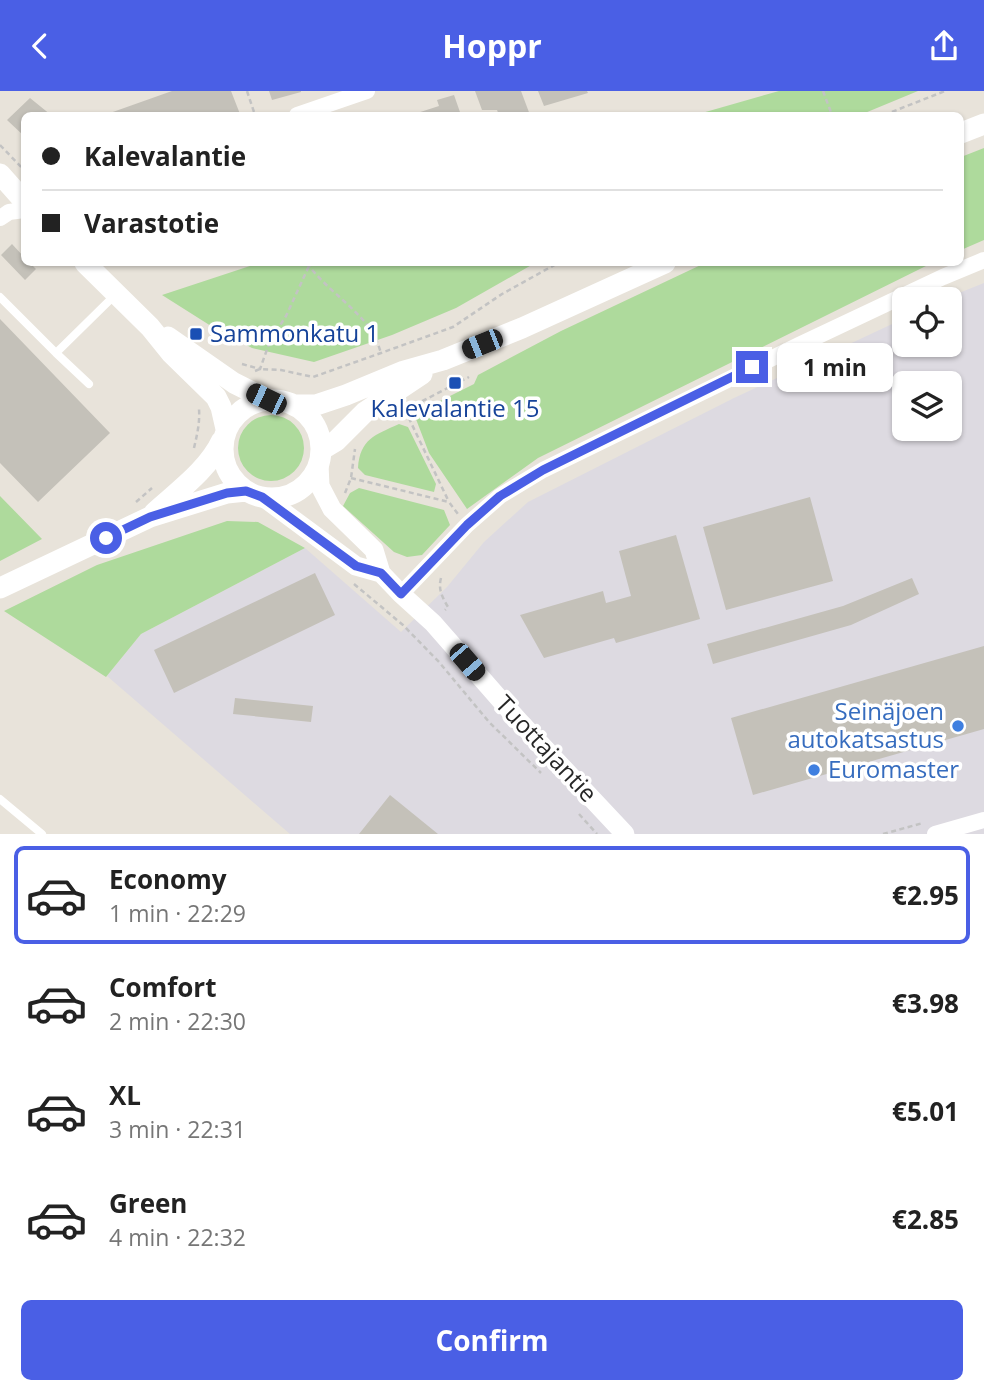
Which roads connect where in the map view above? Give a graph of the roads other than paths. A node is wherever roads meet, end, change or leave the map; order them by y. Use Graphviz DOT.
graph roads {
  1 [pos="367,91"];
  2 [pos="305,112"];
  3 [pos="984,124"];
  4 [pos="964,132"];
  5 [pos="0,174"];
  6 [pos="21,198"];
  7 [pos="21,210"];
  8 [pos="0,218"];
  9 [pos="984,260"];
  10 [pos="88,266"];
  11 [pos="658,266"];
  12 [pos="117,293"];
  13 [pos="0,297"];
  14 [pos="150,327"];
  15 [pos="56,353"];
  16 [pos="443,360"];
  17 [pos="89,384"];
  18 [pos="266,399"];
  19 [pos="295,405"];
  20 [pos="224,434"];
  21 [pos="320,457"];
  22 [pos="254,494"];
  23 [pos="150,517"];
  24 [pos="381,573"];
  25 [pos="0,588"];
  26 [pos="401,594"];
  27 [pos="0,799"];
  28 [pos="984,820"];
  29 [pos="42,834"];
  30 [pos="625,834"];
  31 [pos="935,834"];
  1 -- 2 [label="street"];
  3 -- 4 [label="main road"];
  5 -- 6 [label="main road"];
  7 -- 8 [label="street"];
  9 -- 26 [label="street"];
  10 -- 12 [label="main road"];
  11 -- 16 [label="main road"];
  12 -- 14 [label="main road"];
  12 -- 15 [label="lane"];
  13 -- 15 [label="lane"];
  14 -- 18 [label="main road"];
  14 -- 20 [label="main road"];
  15 -- 17 [label="lane"];
  16 -- 19 [label="main road"];
  16 -- 21 [label="main road"];
  18 -- 19 [label="main road"];
  18 -- 20 [label="main road"];
  19 -- 21 [label="main road"];
  20 -- 22 [label="main road"];
  20 -- 23 [label="main road"];
  21 -- 22 [label="main road"];
  21 -- 24 [label="street, Tuottajantie"];
  22 -- 23 [label="main road"];
  22 -- 24 [label="street, Tuottajantie"];
  23 -- 25 [label="main road"];
  24 -- 26 [label="street, Tuottajantie"];
  26 -- 30 [label="street, Tuottajantie"];
  27 -- 29 [label="lane"];
  28 -- 31 [label="street"];
}
